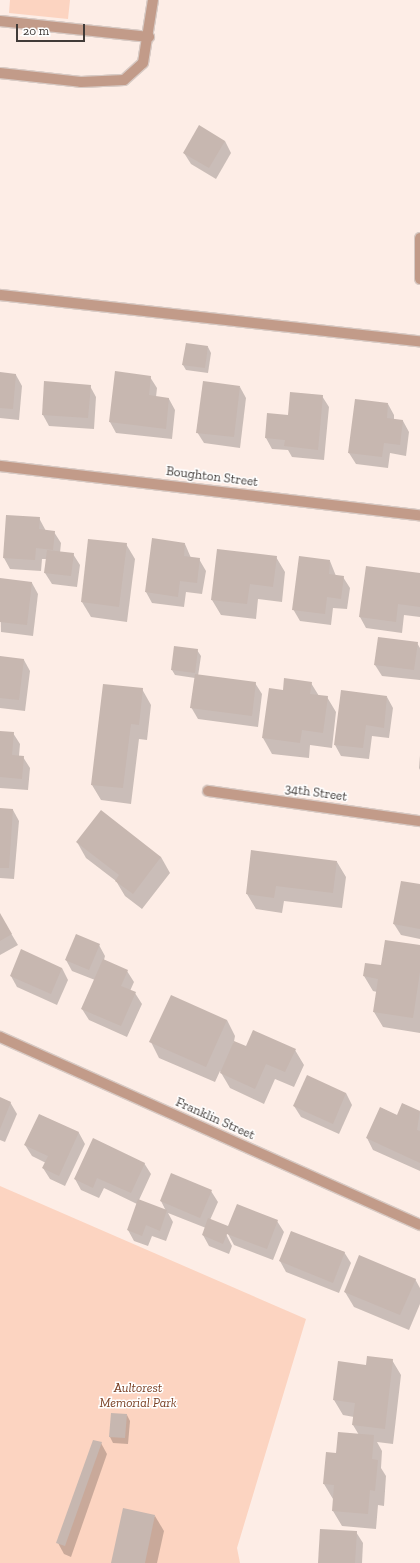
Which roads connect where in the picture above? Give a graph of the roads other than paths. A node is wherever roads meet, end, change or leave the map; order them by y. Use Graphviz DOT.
graph roads {
  1 [pos="153,0"];
  2 [pos="0,21"];
  3 [pos="149,37"];
  4 [pos="0,73"];
  5 [pos="420,238"];
  6 [pos="420,279"];
  7 [pos="0,295"];
  8 [pos="420,341"];
  9 [pos="0,466"];
  10 [pos="420,515"];
  11 [pos="208,791"];
  12 [pos="420,821"];
  13 [pos="0,1038"];
  14 [pos="420,1225"];
  1 -- 3 [label="street"];
  2 -- 3 [label="street"];
  3 -- 4 [label="street"];
  5 -- 6 [label="street"];
  7 -- 8 [label="street"];
  9 -- 10 [label="street, Boughton Street"];
  11 -- 12 [label="street, 34th Street"];
  13 -- 14 [label="street, Franklin Street"];
}
